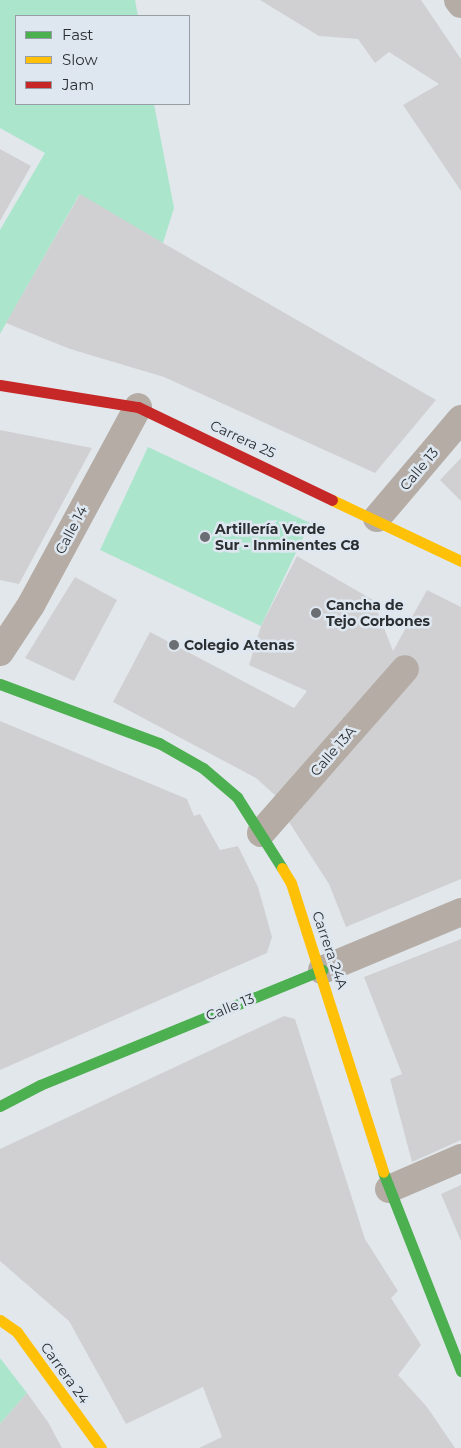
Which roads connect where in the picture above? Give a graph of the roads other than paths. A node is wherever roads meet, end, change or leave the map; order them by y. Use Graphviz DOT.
graph roads {
  1 [pos="458,0"];
  2 [pos="461,4"];
  3 [pos="0,385"];
  4 [pos="138,407"];
  5 [pos="461,419"];
  6 [pos="377,518"];
  7 [pos="461,561"];
  8 [pos="0,652"];
  9 [pos="405,669"];
  10 [pos="0,684"];
  11 [pos="261,833"];
  12 [pos="461,912"];
  13 [pos="322,970"];
  14 [pos="0,1106"];
  15 [pos="461,1158"];
  16 [pos="390,1189"];
  17 [pos="0,1320"];
  18 [pos="461,1372"];
  19 [pos="101,1448"];
  1 -- 2 [label="street"];
  3 -- 4 [label="street, Carrera 25"];
  4 -- 6 [label="street, Carrera 25"];
  4 -- 8 [label="street, Calle 14"];
  5 -- 6 [label="street, Calle 13"];
  6 -- 7 [label="street, Carrera 25"];
  9 -- 11 [label="street, Calle 13A"];
  10 -- 11 [label="street, Carrera 24A"];
  11 -- 13 [label="street, Carrera 24A"];
  12 -- 13 [label="street, Calle 13"];
  13 -- 14 [label="street, Calle 13"];
  13 -- 16 [label="street, Carrera 24A"];
  15 -- 16 [label="street"];
  16 -- 18 [label="street, Carrera 24A"];
  17 -- 19 [label="street, Carrera 24"];
}
